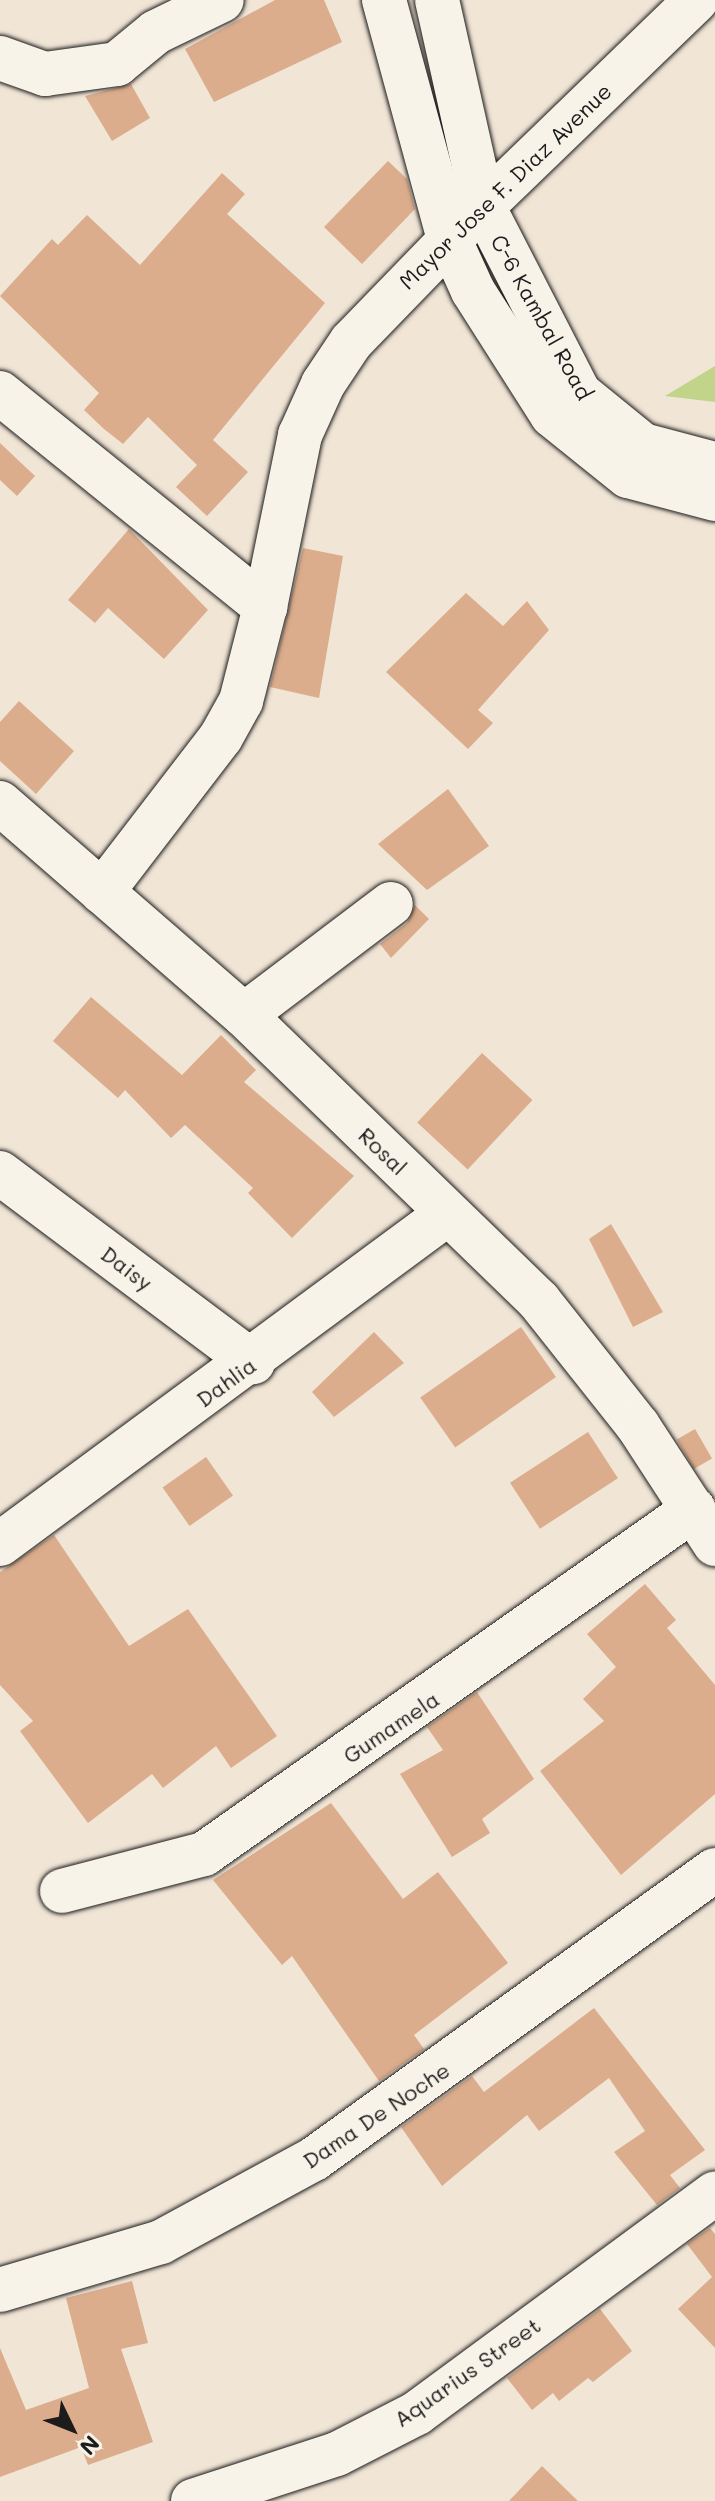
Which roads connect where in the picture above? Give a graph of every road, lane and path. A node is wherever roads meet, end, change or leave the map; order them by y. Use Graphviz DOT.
graph roads {
  1 [pos="222,0"];
  2 [pos="384,0"];
  3 [pos="437,0"];
  4 [pos="696,0"];
  5 [pos="148,16"];
  6 [pos="0,58"];
  7 [pos="483,206"];
  8 [pos="448,236"];
  9 [pos="0,393"];
  10 [pos="715,464"];
  11 [pos="715,499"];
  12 [pos="265,607"];
  13 [pos="0,803"];
  14 [pos="102,892"];
  15 [pos="391,904"];
  16 [pos="244,1015"];
  17 [pos="0,1173"];
  18 [pos="447,1214"];
  19 [pos="253,1362"];
  20 [pos="704,1526"];
  21 [pos="0,1544"];
  22 [pos="715,1870"];
  23 [pos="62,1891"];
  24 [pos="715,2193"];
  25 [pos="0,2290"];
  26 [pos="193,2501"];
  1 -- 5 [label="street"];
  2 -- 8 [label="street, C-6 Kambal Road"];
  3 -- 7 [label="street, C-6 Kambal Road"];
  4 -- 7 [label="street, Mayor Jose F. Diaz Avenue"];
  5 -- 6 [label="street"];
  7 -- 8 [label="street, Mayor Jose F. Diaz Avenue"];
  7 -- 10 [label="street, C-6 Kambal Road"];
  8 -- 11 [label="street, C-6 Kambal Road"];
  8 -- 12 [label="street, Mayor Jose F. Diaz Avenue"];
  9 -- 12 [label="street"];
  12 -- 14 [label="street, Mayor Jose F. Diaz Avenue"];
  13 -- 14 [label="street, Rosal"];
  14 -- 16 [label="street, Rosal"];
  15 -- 16 [label="street"];
  16 -- 18 [label="street, Rosal"];
  17 -- 19 [label="street, Daisy"];
  18 -- 19 [label="street, Dahlia"];
  18 -- 20 [label="street, Rosal"];
  19 -- 21 [label="street, Dahlia"];
  20 -- 23 [label="street, Gumamela"];
  22 -- 25 [label="street, Dama De Noche"];
  24 -- 26 [label="street, Aquarius Street"];
}
